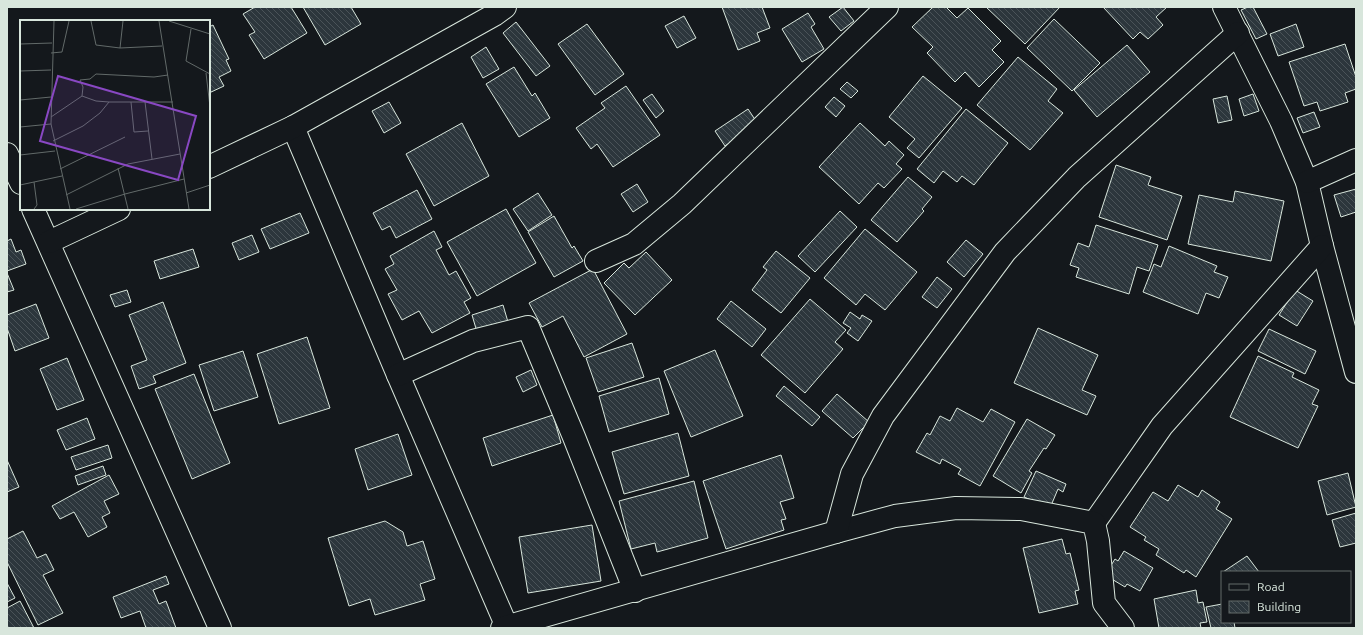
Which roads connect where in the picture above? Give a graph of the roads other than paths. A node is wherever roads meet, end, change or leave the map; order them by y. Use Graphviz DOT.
graph roads {
  1 [pos="505,7"];
  2 [pos="887,7"];
  3 [pos="1224,7"];
  4 [pos="1238,34"];
  5 [pos="293,127"];
  6 [pos="7,154"];
  7 [pos="1356,160"];
  8 [pos="210,167"];
  9 [pos="20,182"];
  10 [pos="1307,182"];
  11 [pos="33,210"];
  12 [pos="117,210"];
  13 [pos="49,242"];
  14 [pos="1322,246"];
  15 [pos="596,261"];
  16 [pos="1356,372"];
  17 [pos="398,375"];
  18 [pos="1094,523"];
  19 [pos="836,532"];
  20 [pos="635,591"];
  21 [pos="504,627"];
  22 [pos="220,628"];
  23 [pos="1123,628"];
  1 -- 5 [label="street"];
  2 -- 15 [label="street"];
  3 -- 4 [label="street"];
  4 -- 10 [label="street"];
  4 -- 19 [label="street"];
  5 -- 8 [label="street"];
  5 -- 17 [label="street"];
  6 -- 9 [label="street"];
  7 -- 10 [label="street"];
  10 -- 14 [label="street"];
  11 -- 13 [label="street"];
  12 -- 13 [label="street"];
  13 -- 22 [label="street"];
  14 -- 16 [label="street"];
  14 -- 18 [label="street"];
  17 -- 20 [label="street"];
  17 -- 21 [label="street"];
  18 -- 19 [label="street"];
  18 -- 23 [label="street"];
  19 -- 20 [label="street"];
  20 -- 21 [label="street"];
}
